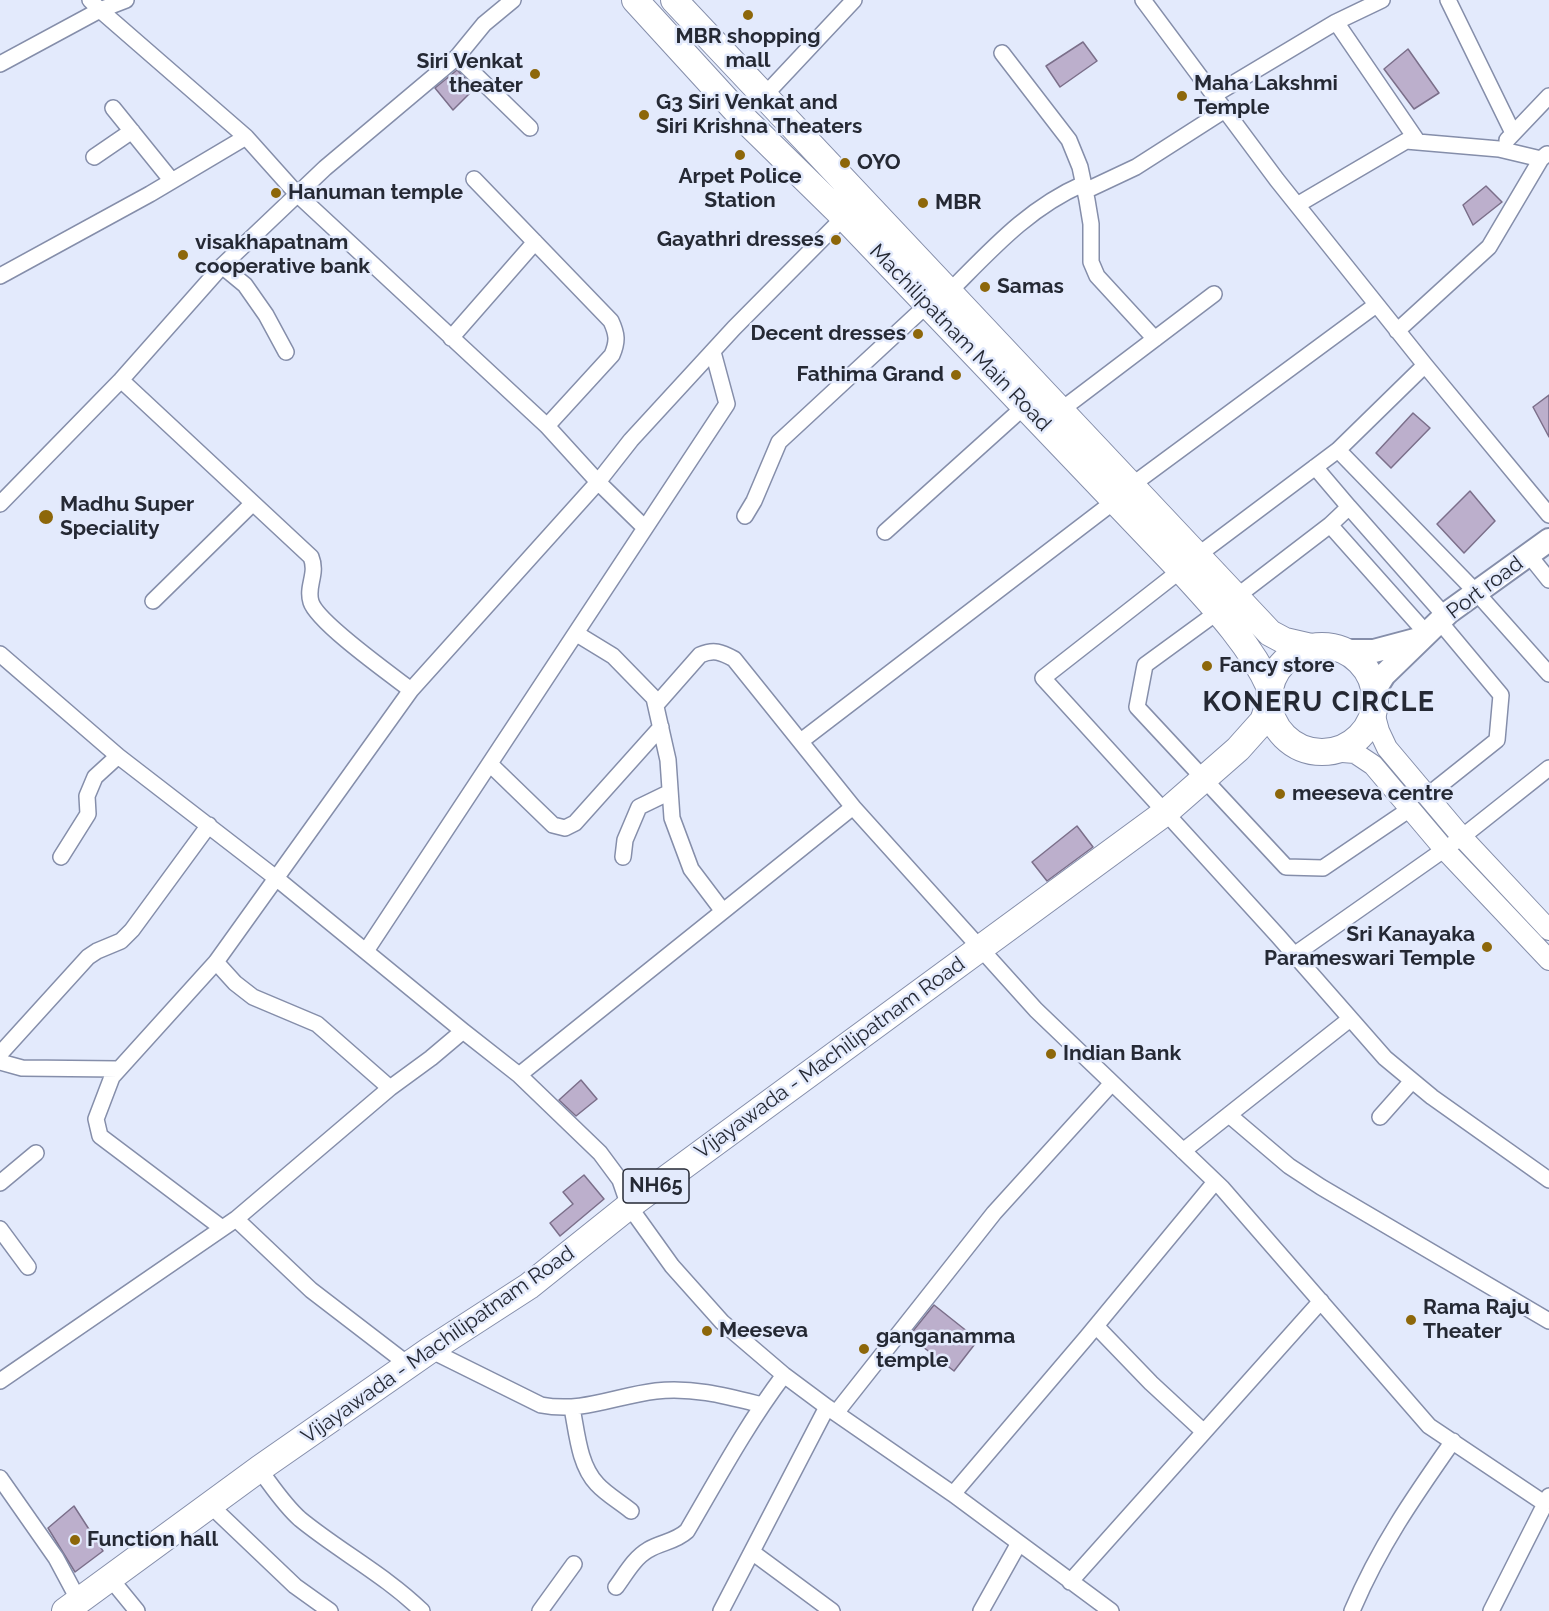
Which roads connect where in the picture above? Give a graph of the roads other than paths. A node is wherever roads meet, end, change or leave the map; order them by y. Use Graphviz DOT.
graph roads {
  1 [pos="126,0"];
  2 [pos="513,0"];
  3 [pos="634,0"];
  4 [pos="674,0"];
  5 [pos="854,0"];
  6 [pos="1143,0"];
  7 [pos="1382,0"];
  8 [pos="1448,0"];
  9 [pos="95,5"];
  10 [pos="1336,22"];
  11 [pos="1002,53"];
  12 [pos="457,57"];
  13 [pos="0,64"];
  14 [pos="1214,95"];
  15 [pos="1549,96"];
  16 [pos="764,97"];
  17 [pos="113,108"];
  18 [pos="1225,110"];
  19 [pos="530,128"];
  20 [pos="132,131"];
  21 [pos="1513,133"];
  22 [pos="246,137"];
  23 [pos="1418,142"];
  24 [pos="1499,149"];
  25 [pos="1545,156"];
  26 [pos="94,157"];
  27 [pos="474,179"];
  28 [pos="172,181"];
  29 [pos="1084,188"];
  30 [pos="297,194"];
  31 [pos="862,200"];
  32 [pos="1297,205"];
  33 [pos="844,217"];
  34 [pos="535,242"];
  35 [pos="222,266"];
  36 [pos="0,276"];
  37 [pos="949,292"];
  38 [pos="1214,294"];
  39 [pos="927,305"];
  40 [pos="1377,305"];
  41 [pos="1397,331"];
  42 [pos="451,338"];
  43 [pos="1155,339"];
  44 [pos="713,351"];
  45 [pos="286,352"];
  46 [pos="1425,365"];
  47 [pos="121,380"];
  48 [pos="1025,406"];
  49 [pos="1061,410"];
  50 [pos="547,426"];
  51 [pos="1338,450"];
  52 [pos="1316,467"];
  53 [pos="598,482"];
  54 [pos="1124,492"];
  55 [pos="253,502"];
  56 [pos="0,504"];
  57 [pos="1349,507"];
  58 [pos="1549,515"];
  59 [pos="744,516"];
  60 [pos="1330,525"];
  61 [pos="645,528"];
  62 [pos="885,532"];
  63 [pos="1549,540"];
  64 [pos="1529,555"];
  65 [pos="1190,563"];
  66 [pos="1549,580"];
  67 [pos="1476,592"];
  68 [pos="153,601"];
  69 [pos="1227,604"];
  70 [pos="1434,627"];
  71 [pos="577,634"];
  72 [pos="1311,647"];
  73 [pos="1344,651"];
  74 [pos="0,654"];
  75 [pos="1549,674"];
  76 [pos="411,690"];
  77 [pos="1270,696"];
  78 [pos="1374,700"];
  79 [pos="656,705"];
  80 [pos="661,727"];
  81 [pos="1286,738"];
  82 [pos="801,741"];
  83 [pos="1238,750"];
  84 [pos="1330,751"];
  85 [pos="118,756"];
  86 [pos="490,765"];
  87 [pos="1549,768"];
  88 [pos="1205,780"];
  89 [pos="670,792"];
  90 [pos="1428,795"];
  91 [pos="853,807"];
  92 [pos="1410,809"];
  93 [pos="1166,812"];
  94 [pos="208,825"];
  95 [pos="1462,837"];
  96 [pos="1444,849"];
  97 [pos="62,856"];
  98 [pos="623,857"];
  99 [pos="276,878"];
  100 [pos="722,910"];
  101 [pos="1549,930"];
  102 [pos="979,949"];
  103 [pos="366,951"];
  104 [pos="1294,955"];
  105 [pos="1549,960"];
  106 [pos="216,962"];
  107 [pos="1350,1019"];
  108 [pos="463,1031"];
  109 [pos="0,1054"];
  110 [pos="0,1062"];
  111 [pos="118,1069"];
  112 [pos="519,1075"];
  113 [pos="1412,1081"];
  114 [pos="1112,1083"];
  115 [pos="390,1088"];
  116 [pos="1229,1115"];
  117 [pos="1380,1118"];
  118 [pos="1183,1151"];
  119 [pos="36,1153"];
  120 [pos="1549,1180"];
  121 [pos="1215,1182"];
  122 [pos="0,1183"];
  123 [pos="629,1206"];
  124 [pos="236,1219"];
  125 [pos="222,1228"];
  126 [pos="0,1229"];
  127 [pos="28,1267"];
  128 [pos="1321,1301"];
  129 [pos="1549,1321"];
  130 [pos="1096,1326"];
  131 [pos="430,1350"];
  132 [pos="410,1366"];
  133 [pos="784,1375"];
  134 [pos="0,1381"];
  135 [pos="762,1405"];
  136 [pos="572,1408"];
  137 [pos="832,1410"];
  138 [pos="1204,1432"];
  139 [pos="1453,1441"];
  140 [pos="259,1469"];
  141 [pos="0,1478"];
  142 [pos="953,1494"];
  143 [pos="1547,1499"];
  144 [pos="210,1505"];
  145 [pos="631,1511"];
  146 [pos="1019,1544"];
  147 [pos="752,1552"];
  148 [pos="574,1564"];
  149 [pos="110,1578"];
  150 [pos="1070,1582"];
  151 [pos="616,1587"];
  152 [pos="72,1606"];
  153 [pos="137,1611"];
  154 [pos="330,1611"];
  155 [pos="422,1611"];
  156 [pos="540,1611"];
  157 [pos="721,1611"];
  158 [pos="832,1611"];
  159 [pos="981,1611"];
  160 [pos="1110,1611"];
  161 [pos="1352,1611"];
  162 [pos="1491,1611"];
  1 -- 9 [label="street"];
  2 -- 12 [label="street"];
  3 -- 33 [label="main road, Machilipatnam Main Road"];
  4 -- 16 [label="main road, Machilipatnam Main Road"];
  5 -- 16 [label="street"];
  6 -- 14 [label="street"];
  7 -- 10 [label="street"];
  8 -- 21 [label="street"];
  9 -- 13 [label="street"];
  9 -- 22 [label="street"];
  10 -- 14 [label="street"];
  10 -- 23 [label="street"];
  11 -- 29 [label="street"];
  12 -- 19 [label="street"];
  12 -- 30 [label="street"];
  14 -- 18 [label="street"];
  15 -- 21 [label="street"];
  16 -- 31 [label="main road, Machilipatnam Main Road"];
  17 -- 20 [label="street"];
  18 -- 29 [label="street"];
  18 -- 32 [label="street"];
  20 -- 26 [label="street"];
  20 -- 28 [label="street"];
  21 -- 24 [label="street"];
  22 -- 28 [label="street"];
  22 -- 30 [label="street"];
  23 -- 24 [label="street"];
  23 -- 32 [label="street"];
  24 -- 25 [label="street"];
  25 -- 41 [label="street"];
  27 -- 34 [label="street"];
  28 -- 36 [label="street"];
  29 -- 37 [label="street"];
  29 -- 43 [label="street"];
  30 -- 35 [label="street"];
  30 -- 42 [label="street"];
  31 -- 33 [label="street"];
  31 -- 37 [label="main road, Machilipatnam Main Road"];
  32 -- 40 [label="street"];
  33 -- 39 [label="main road, Machilipatnam Main Road"];
  33 -- 44 [label="street"];
  34 -- 42 [label="street"];
  34 -- 50 [label="street"];
  35 -- 45 [label="street"];
  35 -- 47 [label="street"];
  37 -- 49 [label="main road, Machilipatnam Main Road"];
  38 -- 43 [label="street"];
  39 -- 48 [label="main road, Machilipatnam Main Road"];
  39 -- 59 [label="street"];
  40 -- 41 [label="street"];
  40 -- 54 [label="street"];
  41 -- 46 [label="street"];
  42 -- 50 [label="street"];
  43 -- 49 [label="street"];
  44 -- 53 [label="street"];
  44 -- 61 [label="street"];
  46 -- 51 [label="street"];
  46 -- 58 [label="street"];
  47 -- 55 [label="street"];
  47 -- 56 [label="street"];
  48 -- 54 [label="main road, Machilipatnam Main Road"];
  48 -- 62 [label="street"];
  49 -- 54 [label="main road, Machilipatnam Main Road"];
  50 -- 53 [label="street"];
  51 -- 52 [label="street"];
  51 -- 67 [label="street"];
  52 -- 57 [label="street"];
  52 -- 65 [label="street"];
  53 -- 61 [label="street"];
  53 -- 76 [label="street"];
  54 -- 65 [label="main road, Machilipatnam Main Road"];
  54 -- 82 [label="street"];
  55 -- 68 [label="street"];
  55 -- 76 [label="street"];
  57 -- 60 [label="street"];
  57 -- 70 [label="street"];
  60 -- 69 [label="street"];
  60 -- 70 [label="street"];
  61 -- 71 [label="street"];
  63 -- 64 [label="main road, Port road"];
  64 -- 66 [label="street"];
  64 -- 67 [label="main road, Port road"];
  65 -- 69 [label="main road, Machilipatnam Main Road"];
  65 -- 93 [label="street"];
  67 -- 70 [label="main road, Port road"];
  67 -- 75 [label="street"];
  69 -- 72 [label="main road, Machilipatnam Main Road"];
  69 -- 77 [label="main road, Machilipatnam Main Road"];
  69 -- 88 [label="street"];
  70 -- 73 [label="main road, Port road"];
  70 -- 78 [label="main road, Port road"];
  70 -- 90 [label="street"];
  71 -- 79 [label="street"];
  71 -- 86 [label="street"];
  72 -- 73 [label="main road"];
  72 -- 77 [label="main road, NH65"];
  73 -- 78 [label="main road"];
  74 -- 85 [label="street"];
  76 -- 99 [label="street"];
  77 -- 81 [label="main road"];
  77 -- 83 [label="main road, Vijayawada - Machilipatnam Road / NH65"];
  78 -- 84 [label="main road"];
  78 -- 90 [label="street"];
  79 -- 80 [label="street"];
  79 -- 82 [label="street"];
  80 -- 86 [label="street"];
  80 -- 89 [label="street"];
  81 -- 83 [label="main road, Vijayawada - Machilipatnam Road / NH65"];
  81 -- 84 [label="main road"];
  82 -- 91 [label="street"];
  83 -- 88 [label="main road, Vijayawada - Machilipatnam Road / NH65"];
  84 -- 92 [label="street"];
  85 -- 94 [label="street"];
  85 -- 97 [label="street"];
  86 -- 103 [label="street"];
  87 -- 95 [label="street"];
  88 -- 92 [label="street"];
  88 -- 93 [label="main road, Vijayawada - Machilipatnam Road / NH65"];
  89 -- 98 [label="street"];
  89 -- 100 [label="street"];
  90 -- 95 [label="street"];
  91 -- 100 [label="street"];
  91 -- 102 [label="street"];
  92 -- 96 [label="street"];
  93 -- 102 [label="main road, Vijayawada - Machilipatnam Road / NH65"];
  93 -- 104 [label="street"];
  94 -- 99 [label="street"];
  94 -- 109 [label="street"];
  95 -- 96 [label="street"];
  95 -- 101 [label="street"];
  96 -- 104 [label="street"];
  96 -- 105 [label="street"];
  99 -- 103 [label="street"];
  99 -- 106 [label="street"];
  100 -- 112 [label="street"];
  102 -- 114 [label="street"];
  102 -- 123 [label="main road, Vijayawada - Machilipatnam Road / NH65"];
  103 -- 108 [label="street"];
  104 -- 107 [label="street"];
  106 -- 111 [label="street"];
  106 -- 115 [label="street"];
  107 -- 113 [label="street"];
  107 -- 116 [label="street"];
  108 -- 112 [label="street"];
  108 -- 115 [label="street"];
  110 -- 111 [label="street"];
  111 -- 125 [label="street"];
  112 -- 123 [label="street"];
  113 -- 117 [label="street"];
  113 -- 120 [label="street"];
  114 -- 118 [label="street"];
  114 -- 137 [label="street"];
  115 -- 124 [label="street"];
  116 -- 118 [label="street"];
  116 -- 129 [label="street"];
  118 -- 121 [label="street"];
  119 -- 122 [label="street"];
  121 -- 128 [label="street"];
  121 -- 130 [label="street"];
  123 -- 131 [label="main road, Vijayawada - Machilipatnam Road / NH65"];
  123 -- 133 [label="street"];
  124 -- 125 [label="street"];
  124 -- 132 [label="street"];
  125 -- 134 [label="street"];
  126 -- 127 [label="street"];
  128 -- 138 [label="street"];
  128 -- 139 [label="street"];
  130 -- 138 [label="street"];
  130 -- 142 [label="street"];
  131 -- 132 [label="main road, Vijayawada - Machilipatnam Road / NH65"];
  131 -- 136 [label="street"];
  132 -- 140 [label="main road, Vijayawada - Machilipatnam Road / NH65"];
  133 -- 135 [label="street"];
  133 -- 137 [label="street"];
  135 -- 136 [label="street"];
  135 -- 151 [label="street"];
  136 -- 145 [label="street"];
  137 -- 142 [label="street"];
  137 -- 147 [label="street"];
  138 -- 150 [label="street"];
  139 -- 143 [label="street"];
  139 -- 161 [label="street"];
  140 -- 144 [label="main road, Vijayawada - Machilipatnam Road / NH65"];
  140 -- 155 [label="street"];
  141 -- 152 [label="street"];
  142 -- 146 [label="street"];
  143 -- 162 [label="street"];
  144 -- 149 [label="main road, Vijayawada - Machilipatnam Road / NH65"];
  144 -- 154 [label="street"];
  146 -- 150 [label="street"];
  146 -- 159 [label="street"];
  147 -- 157 [label="street"];
  147 -- 158 [label="street"];
  148 -- 156 [label="street"];
  149 -- 152 [label="main road, Vijayawada - Machilipatnam Road / NH65"];
  149 -- 153 [label="street"];
  150 -- 160 [label="street"];
}
